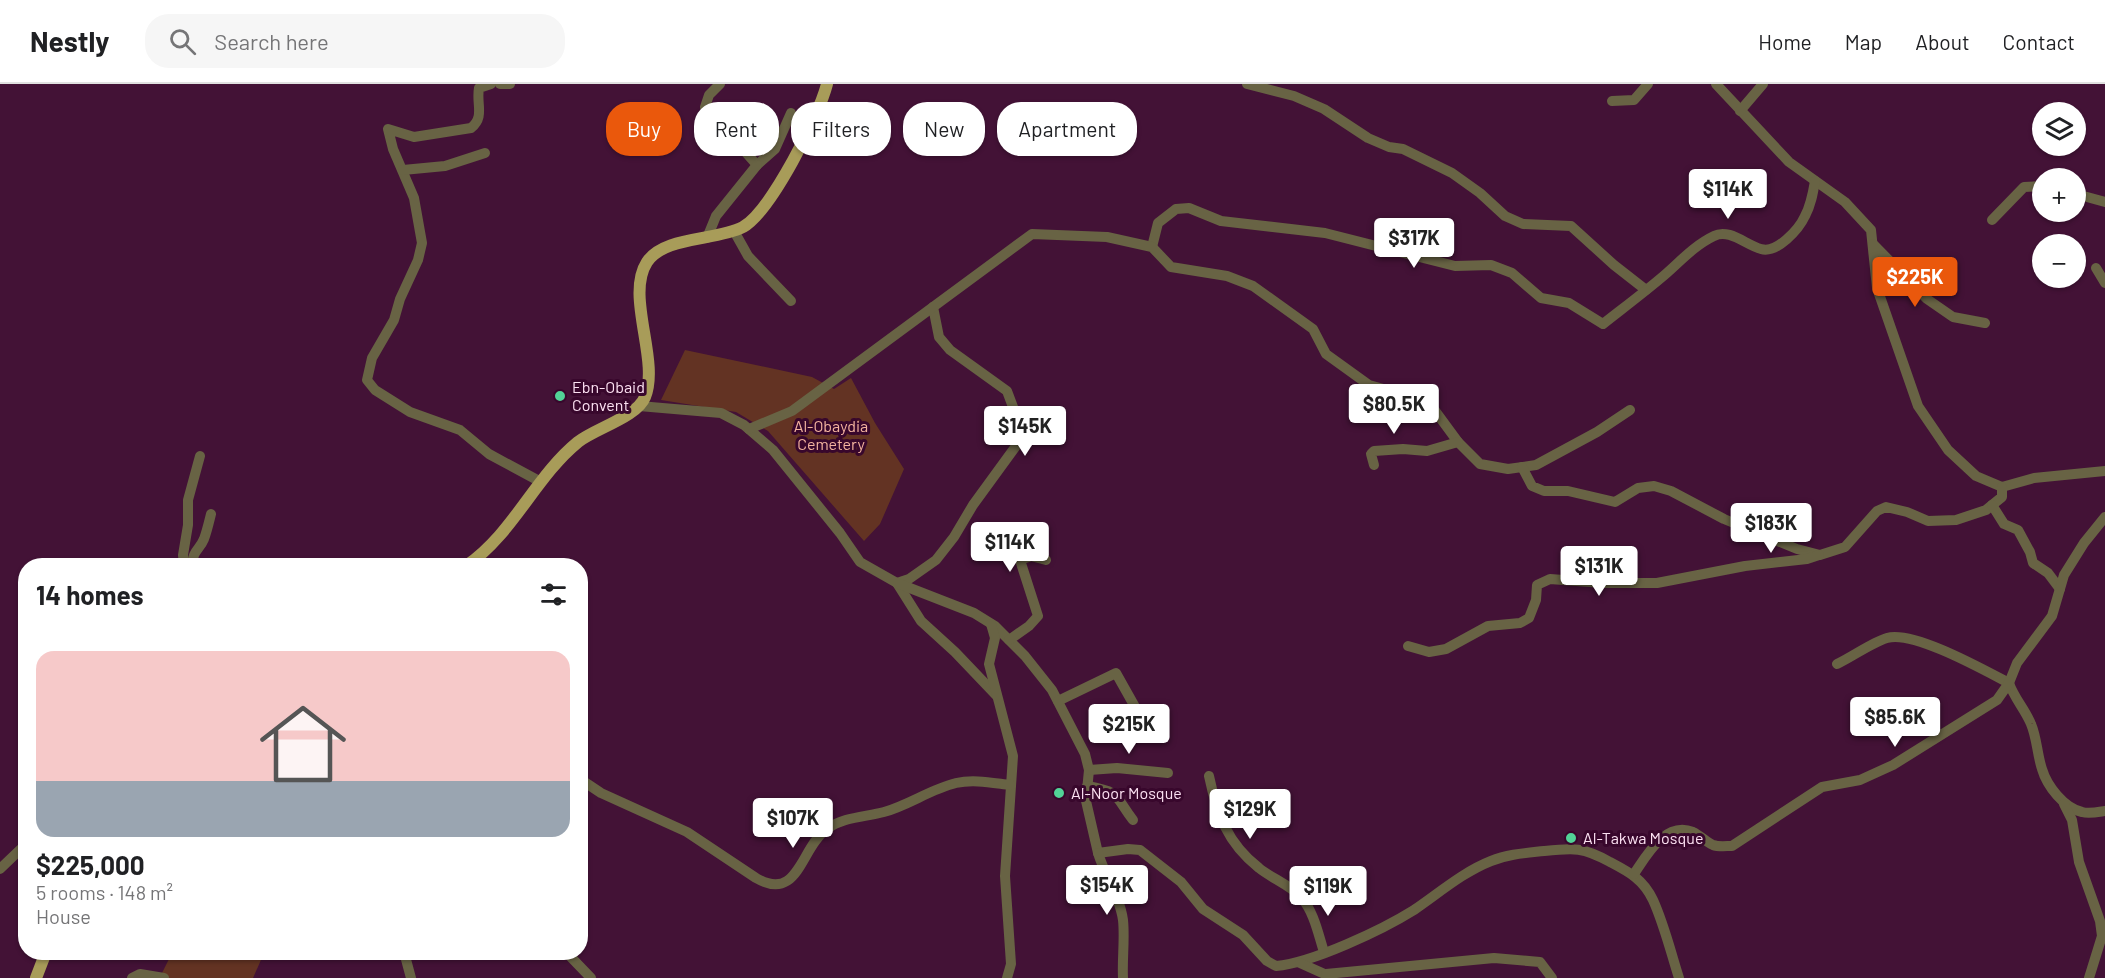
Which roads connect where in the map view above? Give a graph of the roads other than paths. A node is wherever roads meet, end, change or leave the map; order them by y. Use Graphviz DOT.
graph roads {
  1 [pos="491,84"];
  2 [pos="500,84"];
  3 [pos="510,84"];
  4 [pos="720,84"];
  5 [pos="827,84"];
  6 [pos="1247,84"];
  7 [pos="1648,84"];
  8 [pos="1716,84"];
  9 [pos="1763,84"];
  10 [pos="1612,101"];
  11 [pos="1740,111"];
  12 [pos="791,113"];
  13 [pos="485,153"];
  14 [pos="757,165"];
  15 [pos="403,170"];
  16 [pos="1815,181"];
  17 [pos="2032,187"];
  18 [pos="2086,199"];
  19 [pos="2105,202"];
  20 [pos="1992,220"];
  21 [pos="734,231"];
  22 [pos="707,238"];
  23 [pos="1873,244"];
  24 [pos="1152,247"];
  25 [pos="2096,268"];
  26 [pos="2105,283"];
  27 [pos="1646,290"];
  28 [pos="791,301"];
  29 [pos="933,308"];
  30 [pos="1985,323"];
  31 [pos="639,406"];
  32 [pos="1630,410"];
  33 [pos="749,429"];
  34 [pos="1458,442"];
  35 [pos="201,456"];
  36 [pos="1374,465"];
  37 [pos="1522,467"];
  38 [pos="2105,471"];
  39 [pos="541,482"];
  40 [pos="2002,487"];
  41 [pos="1992,505"];
  42 [pos="211,514"];
  43 [pos="2105,517"];
  44 [pos="1820,555"];
  45 [pos="183,558"];
  46 [pos="192,558"];
  47 [pos="475,558"];
  48 [pos="1046,560"];
  49 [pos="897,583"];
  50 [pos="2060,589"];
  51 [pos="991,624"];
  52 [pos="1009,640"];
  53 [pos="1408,646"];
  54 [pos="1837,664"];
  55 [pos="2009,683"];
  56 [pos="996,694"];
  57 [pos="1058,701"];
  58 [pos="1139,714"];
  59 [pos="1089,770"];
  60 [pos="1168,773"];
  61 [pos="1209,776"];
  62 [pos="588,783"];
  63 [pos="1011,785"];
  64 [pos="1087,786"];
  65 [pos="2062,801"];
  66 [pos="2105,811"];
  67 [pos="1133,820"];
  68 [pos="18,852"];
  69 [pos="1098,853"];
  70 [pos="0,869"];
  71 [pos="1634,874"];
  72 [pos="1324,952"];
  73 [pos="43,960"];
  74 [pos="406,960"];
  75 [pos="574,960"];
  76 [pos="1300,963"];
  77 [pos="1011,964"];
  78 [pos="1329,976"];
  79 [pos="36,978"];
  80 [pos="132,978"];
  81 [pos="164,978"];
  82 [pos="411,978"];
  83 [pos="591,978"];
  84 [pos="1007,978"];
  85 [pos="1016,978"];
  86 [pos="1123,978"];
  87 [pos="1552,978"];
  88 [pos="1679,978"];
  89 [pos="2089,978"];
  1 -- 15 [label="street"];
  2 -- 3 [label="street"];
  4 -- 14 [label="street"];
  5 -- 21 [label="main road"];
  6 -- 27 [label="street"];
  7 -- 10 [label="street"];
  8 -- 11 [label="street"];
  9 -- 11 [label="street"];
  11 -- 16 [label="street"];
  12 -- 14 [label="street"];
  13 -- 15 [label="street"];
  14 -- 22 [label="street"];
  15 -- 39 [label="street"];
  16 -- 23 [label="street"];
  16 -- 27 [label="street"];
  17 -- 20 [label="street"];
  18 -- 19 [label="street"];
  21 -- 22 [label="main road"];
  21 -- 28 [label="street"];
  22 -- 31 [label="main road"];
  23 -- 30 [label="street"];
  23 -- 40 [label="street"];
  24 -- 27 [label="street"];
  24 -- 29 [label="street"];
  24 -- 34 [label="street"];
  25 -- 26 [label="street"];
  29 -- 33 [label="street"];
  29 -- 49 [label="street"];
  31 -- 33 [label="street"];
  31 -- 39 [label="main road"];
  32 -- 37 [label="street"];
  33 -- 49 [label="street"];
  34 -- 36 [label="street"];
  34 -- 37 [label="street"];
  35 -- 45 [label="street"];
  37 -- 44 [label="street"];
  38 -- 40 [label="street"];
  39 -- 47 [label="main road"];
  40 -- 41 [label="street"];
  41 -- 44 [label="street"];
  41 -- 50 [label="street"];
  42 -- 46 [label="street"];
  43 -- 50 [label="street"];
  44 -- 53 [label="street"];
  48 -- 52 [label="street"];
  49 -- 51 [label="street"];
  49 -- 56 [label="street"];
  50 -- 55 [label="street"];
  51 -- 52 [label="street"];
  51 -- 56 [label="street"];
  52 -- 57 [label="street"];
  54 -- 55 [label="street"];
  55 -- 65 [label="street"];
  55 -- 71 [label="street"];
  56 -- 63 [label="street"];
  57 -- 58 [label="street"];
  57 -- 59 [label="street"];
  59 -- 60 [label="street"];
  59 -- 64 [label="street"];
  61 -- 72 [label="street"];
  62 -- 63 [label="street"];
  63 -- 77 [label="street"];
  64 -- 67 [label="street"];
  64 -- 69 [label="street"];
  65 -- 66 [label="street"];
  65 -- 89 [label="street"];
  68 -- 70 [label="street"];
  69 -- 76 [label="street"];
  69 -- 86 [label="street"];
  71 -- 72 [label="street"];
  71 -- 88 [label="street"];
  72 -- 76 [label="street"];
  73 -- 79 [label="main road"];
  74 -- 82 [label="street"];
  75 -- 83 [label="street"];
  76 -- 78 [label="street"];
  77 -- 84 [label="street"];
  77 -- 85 [label="street"];
  78 -- 87 [label="street"];
  80 -- 81 [label="street"];
}
